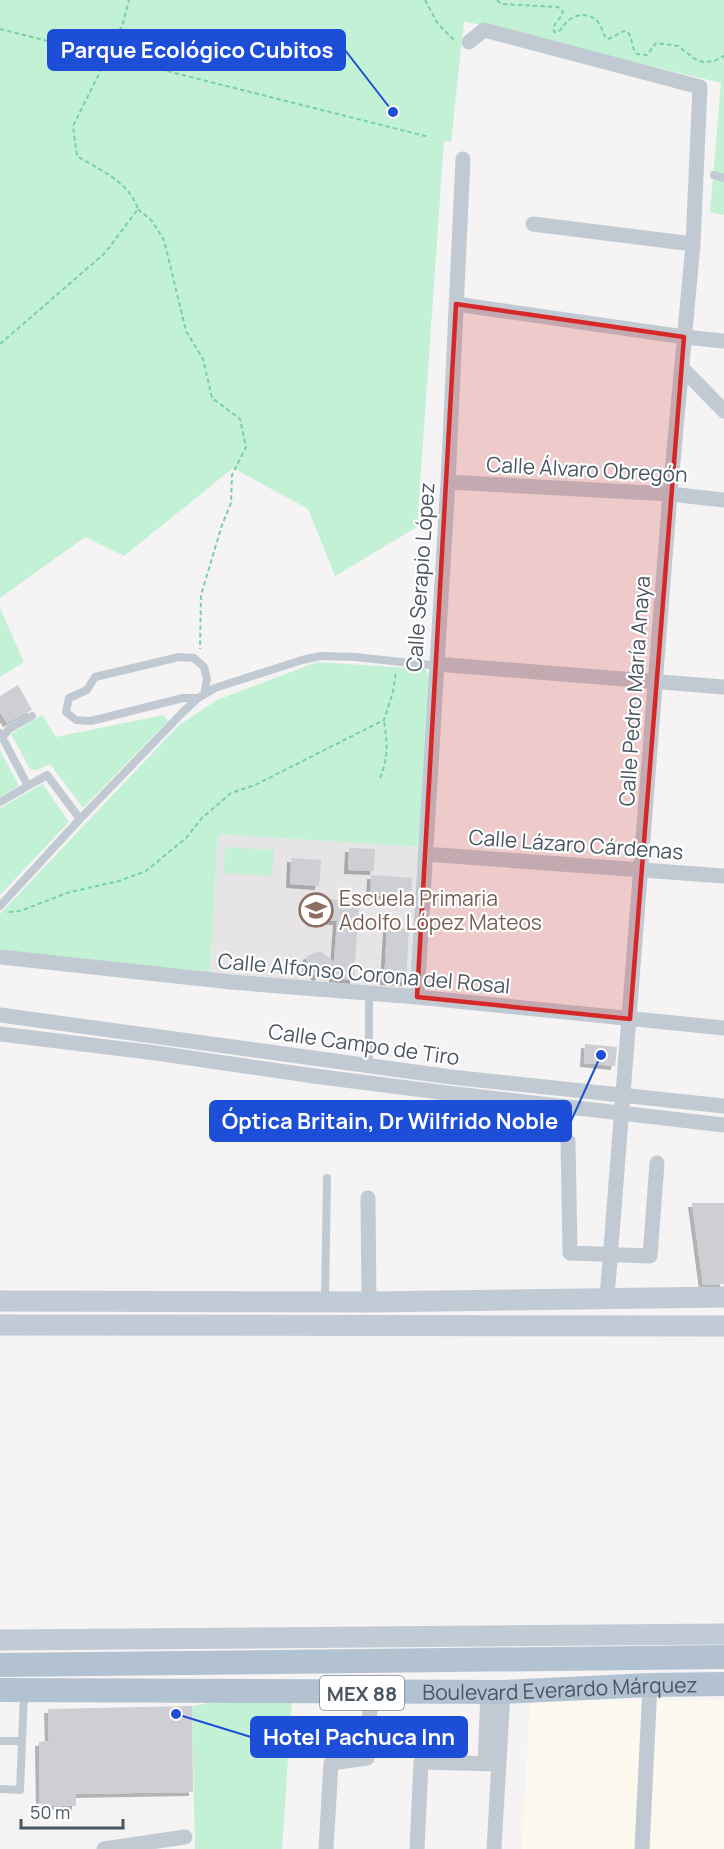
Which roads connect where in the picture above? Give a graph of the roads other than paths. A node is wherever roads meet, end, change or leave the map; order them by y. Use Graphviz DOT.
graph roads {
  1 [pos="469,42"];
  2 [pos="463,159"];
  3 [pos="714,175"];
  4 [pos="724,178"];
  5 [pos="533,225"];
  6 [pos="693,244"];
  7 [pos="456,304"];
  8 [pos="684,337"];
  9 [pos="724,342"];
  10 [pos="682,368"];
  11 [pos="724,411"];
  12 [pos="448,482"];
  13 [pos="670,494"];
  14 [pos="724,500"];
  15 [pos="436,664"];
  16 [pos="655,681"];
  17 [pos="724,687"];
  18 [pos="201,696"];
  19 [pos="32,716"];
  20 [pos="1,735"];
  21 [pos="28,786"];
  22 [pos="0,802"];
  23 [pos="80,819"];
  24 [pos="425,854"];
  25 [pos="641,869"];
  26 [pos="724,876"];
  27 [pos="0,906"];
  28 [pos="0,957"];
  29 [pos="369,993"];
  30 [pos="417,997"];
  31 [pos="0,1015"];
  32 [pos="25,1018"];
  33 [pos="630,1019"];
  34 [pos="724,1028"];
  35 [pos="0,1034"];
  36 [pos="158,1035"];
  37 [pos="22,1036"];
  38 [pos="156,1053"];
  39 [pos="316,1059"];
  40 [pos="369,1066"];
  41 [pos="314,1076"];
  42 [pos="623,1095"];
  43 [pos="724,1106"];
  44 [pos="621,1113"];
  45 [pos="724,1125"];
  46 [pos="568,1141"];
  47 [pos="657,1163"];
  48 [pos="327,1178"];
  49 [pos="368,1198"];
  50 [pos="610,1254"];
  51 [pos="724,1297"];
  52 [pos="607,1298"];
  53 [pos="0,1300"];
  54 [pos="325,1301"];
  55 [pos="346,1301"];
  56 [pos="369,1302"];
  57 [pos="0,1325"];
  58 [pos="346,1325"];
  59 [pos="724,1326"];
  60 [pos="724,1634"];
  61 [pos="0,1640"];
  62 [pos="724,1656"];
  63 [pos="0,1665"];
  64 [pos="724,1684"];
  65 [pos="650,1685"];
  66 [pos="12,1690"];
  67 [pos="495,1692"];
  68 [pos="371,1693"];
  69 [pos="0,1741"];
  70 [pos="21,1741"];
  71 [pos="492,1764"];
  72 [pos="0,1789"];
  73 [pos="185,1837"];
  74 [pos="140,1847"];
  75 [pos="104,1849"];
  76 [pos="326,1849"];
  77 [pos="417,1849"];
  78 [pos="494,1849"];
  79 [pos="642,1849"];
  1 -- 6 [label="street, Calle Pedro María Anaya"];
  2 -- 7 [label="street, Calle Serapio López"];
  3 -- 4 [label="lane"];
  5 -- 6 [label="street"];
  6 -- 8 [label="street, Calle Pedro María Anaya"];
  7 -- 8 [label="street"];
  7 -- 12 [label="street, Calle Serapio López"];
  8 -- 9 [label="street"];
  8 -- 10 [label="street, Calle Pedro María Anaya"];
  10 -- 11 [label="street"];
  10 -- 13 [label="street, Calle Pedro María Anaya"];
  12 -- 13 [label="street, Calle Álvaro Obregón"];
  12 -- 15 [label="street, Calle Serapio López"];
  13 -- 14 [label="street, Calle Álvaro Obregón"];
  13 -- 16 [label="street, Calle Pedro María Anaya"];
  15 -- 16 [label="street"];
  15 -- 18 [label="lane"];
  15 -- 24 [label="street, Calle Serapio López"];
  16 -- 17 [label="street"];
  16 -- 25 [label="street, Calle Pedro María Anaya"];
  18 -- 18 [label="lane"];
  18 -- 23 [label="lane"];
  19 -- 20 [label="lane"];
  20 -- 21 [label="lane"];
  21 -- 22 [label="lane"];
  21 -- 23 [label="lane"];
  23 -- 27 [label="lane"];
  24 -- 25 [label="street, Calle Lázaro Cárdenas"];
  24 -- 30 [label="street, Calle Serapio López"];
  25 -- 26 [label="street, Calle Lázaro Cárdenas"];
  25 -- 33 [label="street, Calle Pedro María Anaya"];
  28 -- 29 [label="street, Calle Alfonso Corona del Rosal"];
  29 -- 30 [label="street, Calle Alfonso Corona del Rosal"];
  29 -- 40 [label="lane"];
  30 -- 33 [label="street, Calle Alfonso Corona del Rosal"];
  31 -- 32 [label="street, Calle Campo de Tiro"];
  32 -- 36 [label="street, Calle Campo de Tiro"];
  32 -- 37 [label="street"];
  33 -- 34 [label="street, Calle Alfonso Corona del Rosal"];
  33 -- 42 [label="street, Calle Pedro María Anaya"];
  35 -- 37 [label="street, Calle Campo de Tiro"];
  36 -- 38 [label="street"];
  36 -- 39 [label="street, Calle Campo de Tiro"];
  37 -- 38 [label="street, Calle Campo de Tiro"];
  38 -- 41 [label="street, Calle Campo de Tiro"];
  39 -- 40 [label="street, Calle Campo de Tiro"];
  39 -- 41 [label="street"];
  40 -- 42 [label="street, Calle Campo de Tiro"];
  41 -- 44 [label="street, Calle Campo de Tiro"];
  42 -- 43 [label="street, Calle Campo de Tiro"];
  42 -- 44 [label="street, Calle Pedro María Anaya"];
  44 -- 45 [label="street, Calle Campo de Tiro"];
  44 -- 50 [label="street, Calle Pedro María Anaya"];
  46 -- 50 [label="street"];
  47 -- 50 [label="street"];
  48 -- 54 [label="lane"];
  49 -- 56 [label="street"];
  50 -- 52 [label="street, Calle Pedro María Anaya"];
  51 -- 52 [label="main road"];
  52 -- 56 [label="main road"];
  53 -- 54 [label="main road"];
  54 -- 55 [label="main road"];
  55 -- 56 [label="main road"];
  55 -- 58 [label="main road"];
  57 -- 58 [label="main road"];
  58 -- 59 [label="main road"];
  60 -- 61 [label="main road"];
  62 -- 63 [label="main road, MEX 88"];
  64 -- 65 [label="main road, Boulevard Everardo Márquez / MEX 88"];
  65 -- 67 [label="main road, Boulevard Everardo Márquez / MEX 88"];
  65 -- 79 [label="street"];
  66 -- 68 [label="main road, Boulevard Everardo Márquez / MEX 88"];
  66 -- 70 [label="lane"];
  67 -- 68 [label="main road, Boulevard Everardo Márquez / MEX 88"];
  67 -- 71 [label="street"];
  68 -- 76 [label="street"];
  69 -- 70 [label="lane"];
  70 -- 72 [label="lane"];
  71 -- 77 [label="street"];
  71 -- 78 [label="street"];
  73 -- 74 [label="street"];
  74 -- 75 [label="street"];
}
